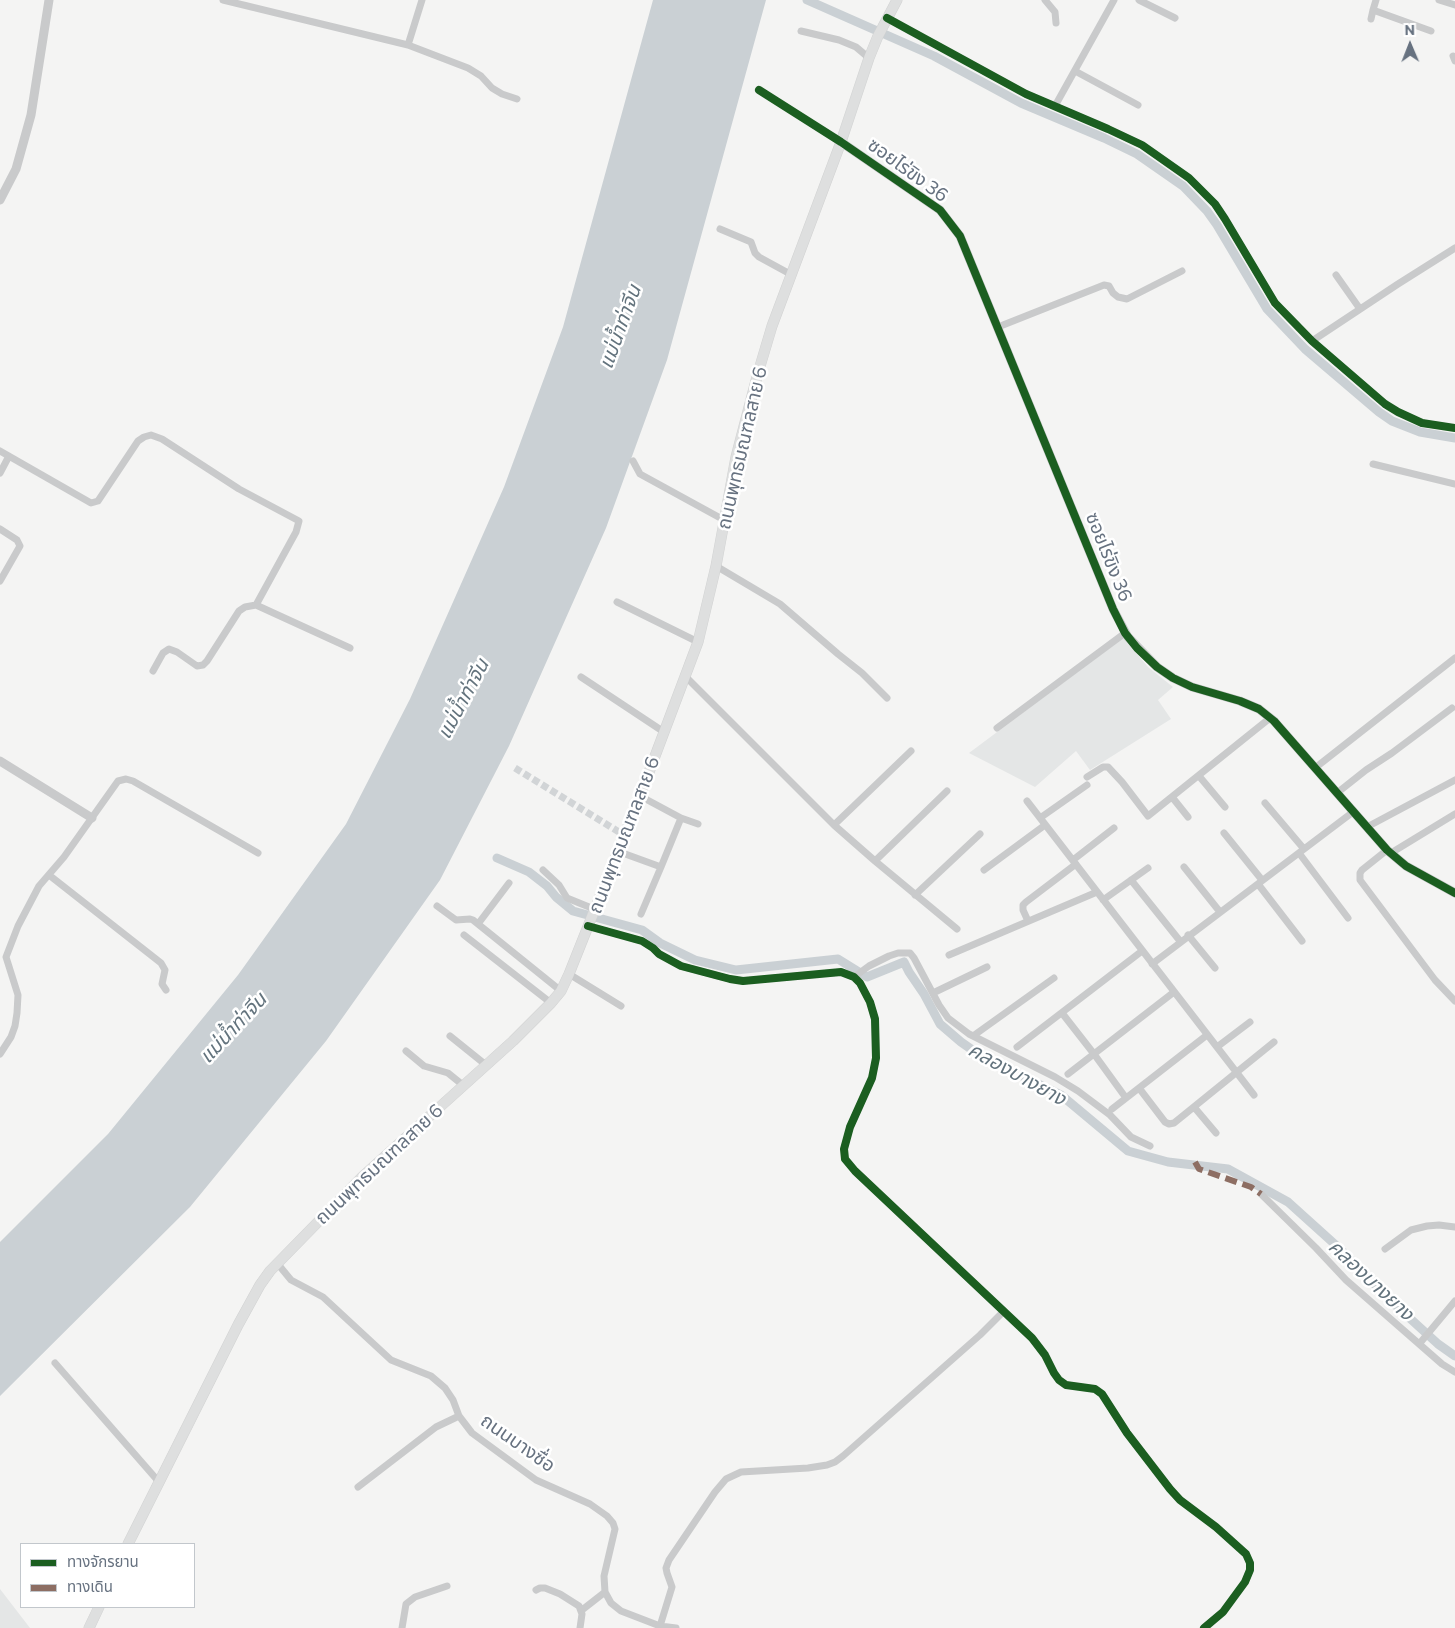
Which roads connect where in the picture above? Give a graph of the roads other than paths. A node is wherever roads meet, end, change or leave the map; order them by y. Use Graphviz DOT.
graph roads {
  1 [pos="49,0"];
  2 [pos="223,0"];
  3 [pos="422,0"];
  4 [pos="897,0"];
  5 [pos="1045,0"];
  6 [pos="1114,0"];
  7 [pos="1138,0"];
  8 [pos="1376,0"];
  9 [pos="1440,0"];
  10 [pos="1455,5"];
  11 [pos="1373,10"];
  12 [pos="1175,18"];
  13 [pos="1372,19"];
  14 [pos="886,20"];
  15 [pos="1056,23"];
  16 [pos="801,31"];
  17 [pos="1431,31"];
  18 [pos="408,45"];
  19 [pos="869,58"];
  20 [pos="1075,71"];
  21 [pos="759,90"];
  22 [pos="517,99"];
  23 [pos="1138,105"];
  24 [pos="1055,106"];
  25 [pos="841,142"];
  26 [pos="0,200"];
  27 [pos="720,229"];
  28 [pos="1455,248"];
  29 [pos="1182,271"];
  30 [pos="792,275"];
  31 [pos="1336,275"];
  32 [pos="1360,309"];
  33 [pos="998,326"];
  34 [pos="1312,341"];
  35 [pos="1455,428"];
  36 [pos="0,451"];
  37 [pos="9,456"];
  38 [pos="633,461"];
  39 [pos="1373,464"];
  40 [pos="0,473"];
  41 [pos="1455,484"];
  42 [pos="724,520"];
  43 [pos="0,529"];
  44 [pos="716,566"];
  45 [pos="0,581"];
  46 [pos="617,602"];
  47 [pos="256,605"];
  48 [pos="1125,633"];
  49 [pos="698,642"];
  50 [pos="350,648"];
  51 [pos="1455,658"];
  52 [pos="153,671"];
  53 [pos="685,676"];
  54 [pos="581,677"];
  55 [pos="887,698"];
  56 [pos="1452,708"];
  57 [pos="1270,718"];
  58 [pos="997,728"];
  59 [pos="664,732"];
  60 [pos="911,750"];
  61 [pos="0,761"];
  62 [pos="1315,768"];
  63 [pos="1199,776"];
  64 [pos="1455,780"];
  65 [pos="947,791"];
  66 [pos="1337,793"];
  67 [pos="640,796"];
  68 [pos="1172,797"];
  69 [pos="1027,801"];
  70 [pos="1265,803"];
  71 [pos="1225,807"];
  72 [pos="1353,812"];
  73 [pos="1455,814"];
  74 [pos="1188,817"];
  75 [pos="92,818"];
  76 [pos="681,818"];
  77 [pos="1040,818"];
  78 [pos="698,824"];
  79 [pos="834,825"];
  80 [pos="1045,825"];
  81 [pos="1367,827"];
  82 [pos="1114,828"];
  83 [pos="1224,833"];
  84 [pos="980,834"];
  85 [pos="617,851"];
  86 [pos="1301,851"];
  87 [pos="1389,851"];
  88 [pos="258,853"];
  89 [pos="875,861"];
  90 [pos="1074,862"];
  91 [pos="661,866"];
  92 [pos="1184,867"];
  93 [pos="1148,868"];
  94 [pos="543,870"];
  95 [pos="984,870"];
  96 [pos="49,876"];
  97 [pos="1131,880"];
  98 [pos="1260,882"];
  99 [pos="509,883"];
  100 [pos="1097,892"];
  101 [pos="1455,893"];
  102 [pos="915,895"];
  103 [pos="1103,900"];
  104 [pos="437,906"];
  105 [pos="594,909"];
  106 [pos="1220,912"];
  107 [pos="641,914"];
  108 [pos="1348,918"];
  109 [pos="1028,921"];
  110 [pos="478,924"];
  111 [pos="588,926"];
  112 [pos="957,929"];
  113 [pos="464,935"];
  114 [pos="1188,935"];
  115 [pos="1302,940"];
  116 [pos="1180,941"];
  117 [pos="1142,951"];
  118 [pos="949,955"];
  119 [pos="1152,964"];
  120 [pos="987,967"];
  121 [pos="1215,968"];
  122 [pos="569,974"];
  123 [pos="856,976"];
  124 [pos="1054,978"];
  125 [pos="166,990"];
  126 [pos="561,991"];
  127 [pos="1174,992"];
  128 [pos="933,993"];
  129 [pos="1455,1001"];
  130 [pos="552,1003"];
  131 [pos="621,1006"];
  132 [pos="1062,1013"];
  133 [pos="1250,1022"];
  134 [pos="1207,1035"];
  135 [pos="450,1036"];
  136 [pos="974,1036"];
  137 [pos="1274,1042"];
  138 [pos="1017,1047"];
  139 [pos="1217,1047"];
  140 [pos="406,1051"];
  141 [pos="0,1054"];
  142 [pos="1094,1054"];
  143 [pos="486,1065"];
  144 [pos="1236,1072"];
  145 [pos="1068,1074"];
  146 [pos="464,1086"];
  147 [pos="1139,1088"];
  148 [pos="1254,1095"];
  149 [pos="1126,1098"];
  150 [pos="1194,1107"];
  151 [pos="1112,1109"];
  152 [pos="1216,1133"];
  153 [pos="1150,1146"];
  154 [pos="1261,1194"];
  155 [pos="1455,1227"];
  156 [pos="1386,1249"];
  157 [pos="277,1263"];
  158 [pos="1455,1301"];
  159 [pos="1004,1311"];
  160 [pos="1421,1342"];
  161 [pos="55,1363"];
  162 [pos="1455,1372"];
  163 [pos="459,1416"];
  164 [pos="159,1482"];
  165 [pos="358,1487"];
  166 [pos="128,1543"];
  167 [pos="447,1586"];
  168 [pos="536,1590"];
  169 [pos="603,1593"];
  170 [pos="99,1608"];
  171 [pos="582,1610"];
  172 [pos="660,1626"];
  173 [pos="89,1628"];
  174 [pos="402,1628"];
  175 [pos="580,1628"];
  176 [pos="676,1628"];
  177 [pos="1204,1628"];
  1 -- 26 [label="street"];
  2 -- 18 [label="street"];
  3 -- 18 [label="street"];
  4 -- 14 [label="main road, ถนนพุทธมณฑลสาย 6"];
  5 -- 15 [label="street"];
  6 -- 20 [label="street"];
  7 -- 12 [label="street"];
  8 -- 11 [label="street"];
  9 -- 10 [label="street"];
  11 -- 13 [label="street"];
  11 -- 17 [label="street"];
  14 -- 19 [label="main road, ถนนพุทธมณฑลสาย 6"];
  14 -- 24 [label="street"];
  16 -- 19 [label="street"];
  18 -- 22 [label="street"];
  19 -- 25 [label="main road, ถนนพุทธมณฑลสาย 6"];
  20 -- 23 [label="street"];
  20 -- 24 [label="street"];
  21 -- 25 [label="street"];
  24 -- 34 [label="street"];
  25 -- 30 [label="main road, ถนนพุทธมณฑลสาย 6"];
  25 -- 33 [label="street, ซอยไร่ขิง 36"];
  27 -- 30 [label="street"];
  28 -- 32 [label="street"];
  29 -- 33 [label="street"];
  30 -- 42 [label="main road, ถนนพุทธมณฑลสาย 6"];
  31 -- 32 [label="street"];
  32 -- 34 [label="street"];
  33 -- 48 [label="street, ซอยไร่ขิง 36"];
  34 -- 35 [label="street"];
  36 -- 37 [label="street"];
  37 -- 40 [label="street"];
  37 -- 47 [label="street"];
  38 -- 42 [label="street"];
  39 -- 41 [label="street"];
  42 -- 44 [label="main road, ถนนพุทธมณฑลสาย 6"];
  43 -- 45 [label="street"];
  44 -- 49 [label="main road, ถนนพุทธมณฑลสาย 6"];
  44 -- 55 [label="street"];
  46 -- 49 [label="street"];
  47 -- 50 [label="street"];
  47 -- 52 [label="street"];
  48 -- 57 [label="street, ซอยไร่ขิง 36"];
  48 -- 58 [label="street"];
  49 -- 53 [label="main road, ถนนพุทธมณฑลสาย 6"];
  51 -- 62 [label="street"];
  53 -- 59 [label="main road, ถนนพุทธมณฑลสาย 6"];
  53 -- 79 [label="street"];
  54 -- 59 [label="street"];
  56 -- 66 [label="street"];
  57 -- 62 [label="street, ซอยไร่ขิง 36"];
  57 -- 63 [label="street"];
  59 -- 67 [label="main road, ถนนพุทธมณฑลสาย 6"];
  60 -- 79 [label="street"];
  61 -- 75 [label="street"];
  62 -- 66 [label="street, ซอยไร่ขิง 36"];
  63 -- 68 [label="street"];
  63 -- 71 [label="street"];
  64 -- 81 [label="street"];
  65 -- 89 [label="street"];
  66 -- 72 [label="street, ซอยไร่ขิง 36"];
  67 -- 76 [label="street"];
  67 -- 85 [label="main road, ถนนพุทธมณฑลสาย 6"];
  68 -- 74 [label="street"];
  68 -- 77 [label="street"];
  69 -- 77 [label="street"];
  70 -- 86 [label="street"];
  72 -- 81 [label="street, ซอยไร่ขิง 36"];
  72 -- 86 [label="street"];
  73 -- 87 [label="street"];
  75 -- 88 [label="street"];
  75 -- 96 [label="street"];
  76 -- 78 [label="street"];
  76 -- 91 [label="street"];
  77 -- 80 [label="street"];
  79 -- 89 [label="street"];
  80 -- 90 [label="street"];
  80 -- 95 [label="street"];
  81 -- 87 [label="street, ซอยไร่ขิง 36"];
  82 -- 90 [label="street"];
  83 -- 98 [label="street"];
  84 -- 102 [label="street"];
  85 -- 91 [label="street"];
  85 -- 105 [label="main road, ถนนพุทธมณฑลสาย 6"];
  86 -- 98 [label="street"];
  86 -- 108 [label="street"];
  87 -- 101 [label="street, ซอยไร่ขิง 36"];
  87 -- 129 [label="street"];
  89 -- 102 [label="street"];
  90 -- 100 [label="street"];
  90 -- 109 [label="street"];
  91 -- 107 [label="street"];
  92 -- 106 [label="street"];
  93 -- 97 [label="street"];
  94 -- 105 [label="street"];
  96 -- 125 [label="street"];
  96 -- 141 [label="street"];
  97 -- 103 [label="street"];
  97 -- 116 [label="street"];
  98 -- 106 [label="street"];
  98 -- 115 [label="street"];
  99 -- 110 [label="street"];
  100 -- 103 [label="street"];
  100 -- 109 [label="street"];
  102 -- 112 [label="street"];
  103 -- 117 [label="street"];
  104 -- 110 [label="street"];
  105 -- 111 [label="main road, ถนนพุทธมณฑลสาย 6"];
  106 -- 114 [label="street"];
  109 -- 118 [label="street"];
  110 -- 126 [label="street"];
  111 -- 122 [label="main road, ถนนพุทธมณฑลสาย 6"];
  111 -- 123 [label="street"];
  113 -- 130 [label="street"];
  114 -- 116 [label="street"];
  114 -- 121 [label="street"];
  116 -- 119 [label="street"];
  117 -- 119 [label="street"];
  117 -- 132 [label="street"];
  119 -- 127 [label="street"];
  120 -- 128 [label="street"];
  122 -- 126 [label="main road, ถนนพุทธมณฑลสาย 6"];
  122 -- 131 [label="street"];
  123 -- 128 [label="street"];
  123 -- 159 [label="street"];
  124 -- 136 [label="street"];
  126 -- 130 [label="main road, ถนนพุทธมณฑลสาย 6"];
  127 -- 134 [label="street"];
  127 -- 142 [label="street"];
  128 -- 136 [label="street"];
  130 -- 143 [label="main road, ถนนพุทธมณฑลสาย 6"];
  132 -- 138 [label="street"];
  132 -- 142 [label="street"];
  133 -- 139 [label="street"];
  134 -- 139 [label="street"];
  134 -- 147 [label="street"];
  135 -- 143 [label="street"];
  136 -- 153 [label="street"];
  137 -- 144 [label="street"];
  139 -- 144 [label="street"];
  140 -- 146 [label="street"];
  142 -- 145 [label="street"];
  142 -- 149 [label="street"];
  143 -- 146 [label="main road, ถนนพุทธมณฑลสาย 6"];
  144 -- 148 [label="street"];
  144 -- 150 [label="street"];
  146 -- 157 [label="main road, ถนนพุทธมณฑลสาย 6"];
  147 -- 149 [label="street"];
  147 -- 150 [label="street"];
  149 -- 151 [label="street"];
  150 -- 152 [label="street"];
  154 -- 160 [label="street"];
  155 -- 156 [label="street"];
  157 -- 163 [label="street, ถนนบางซื่อ"];
  157 -- 164 [label="main road, ถนนพุทธมณฑลสาย 6"];
  158 -- 160 [label="street"];
  159 -- 172 [label="street"];
  159 -- 177 [label="street"];
  160 -- 162 [label="street"];
  161 -- 164 [label="street"];
  163 -- 165 [label="street"];
  163 -- 169 [label="street, ถนนบางซื่อ"];
  164 -- 166 [label="main road, ถนนพุทธมณฑลสาย 6"];
  167 -- 174 [label="street"];
  168 -- 171 [label="street"];
  169 -- 171 [label="street"];
  169 -- 172 [label="street"];
  170 -- 173 [label="main road"];
  171 -- 175 [label="street"];
  172 -- 176 [label="street"];
}
